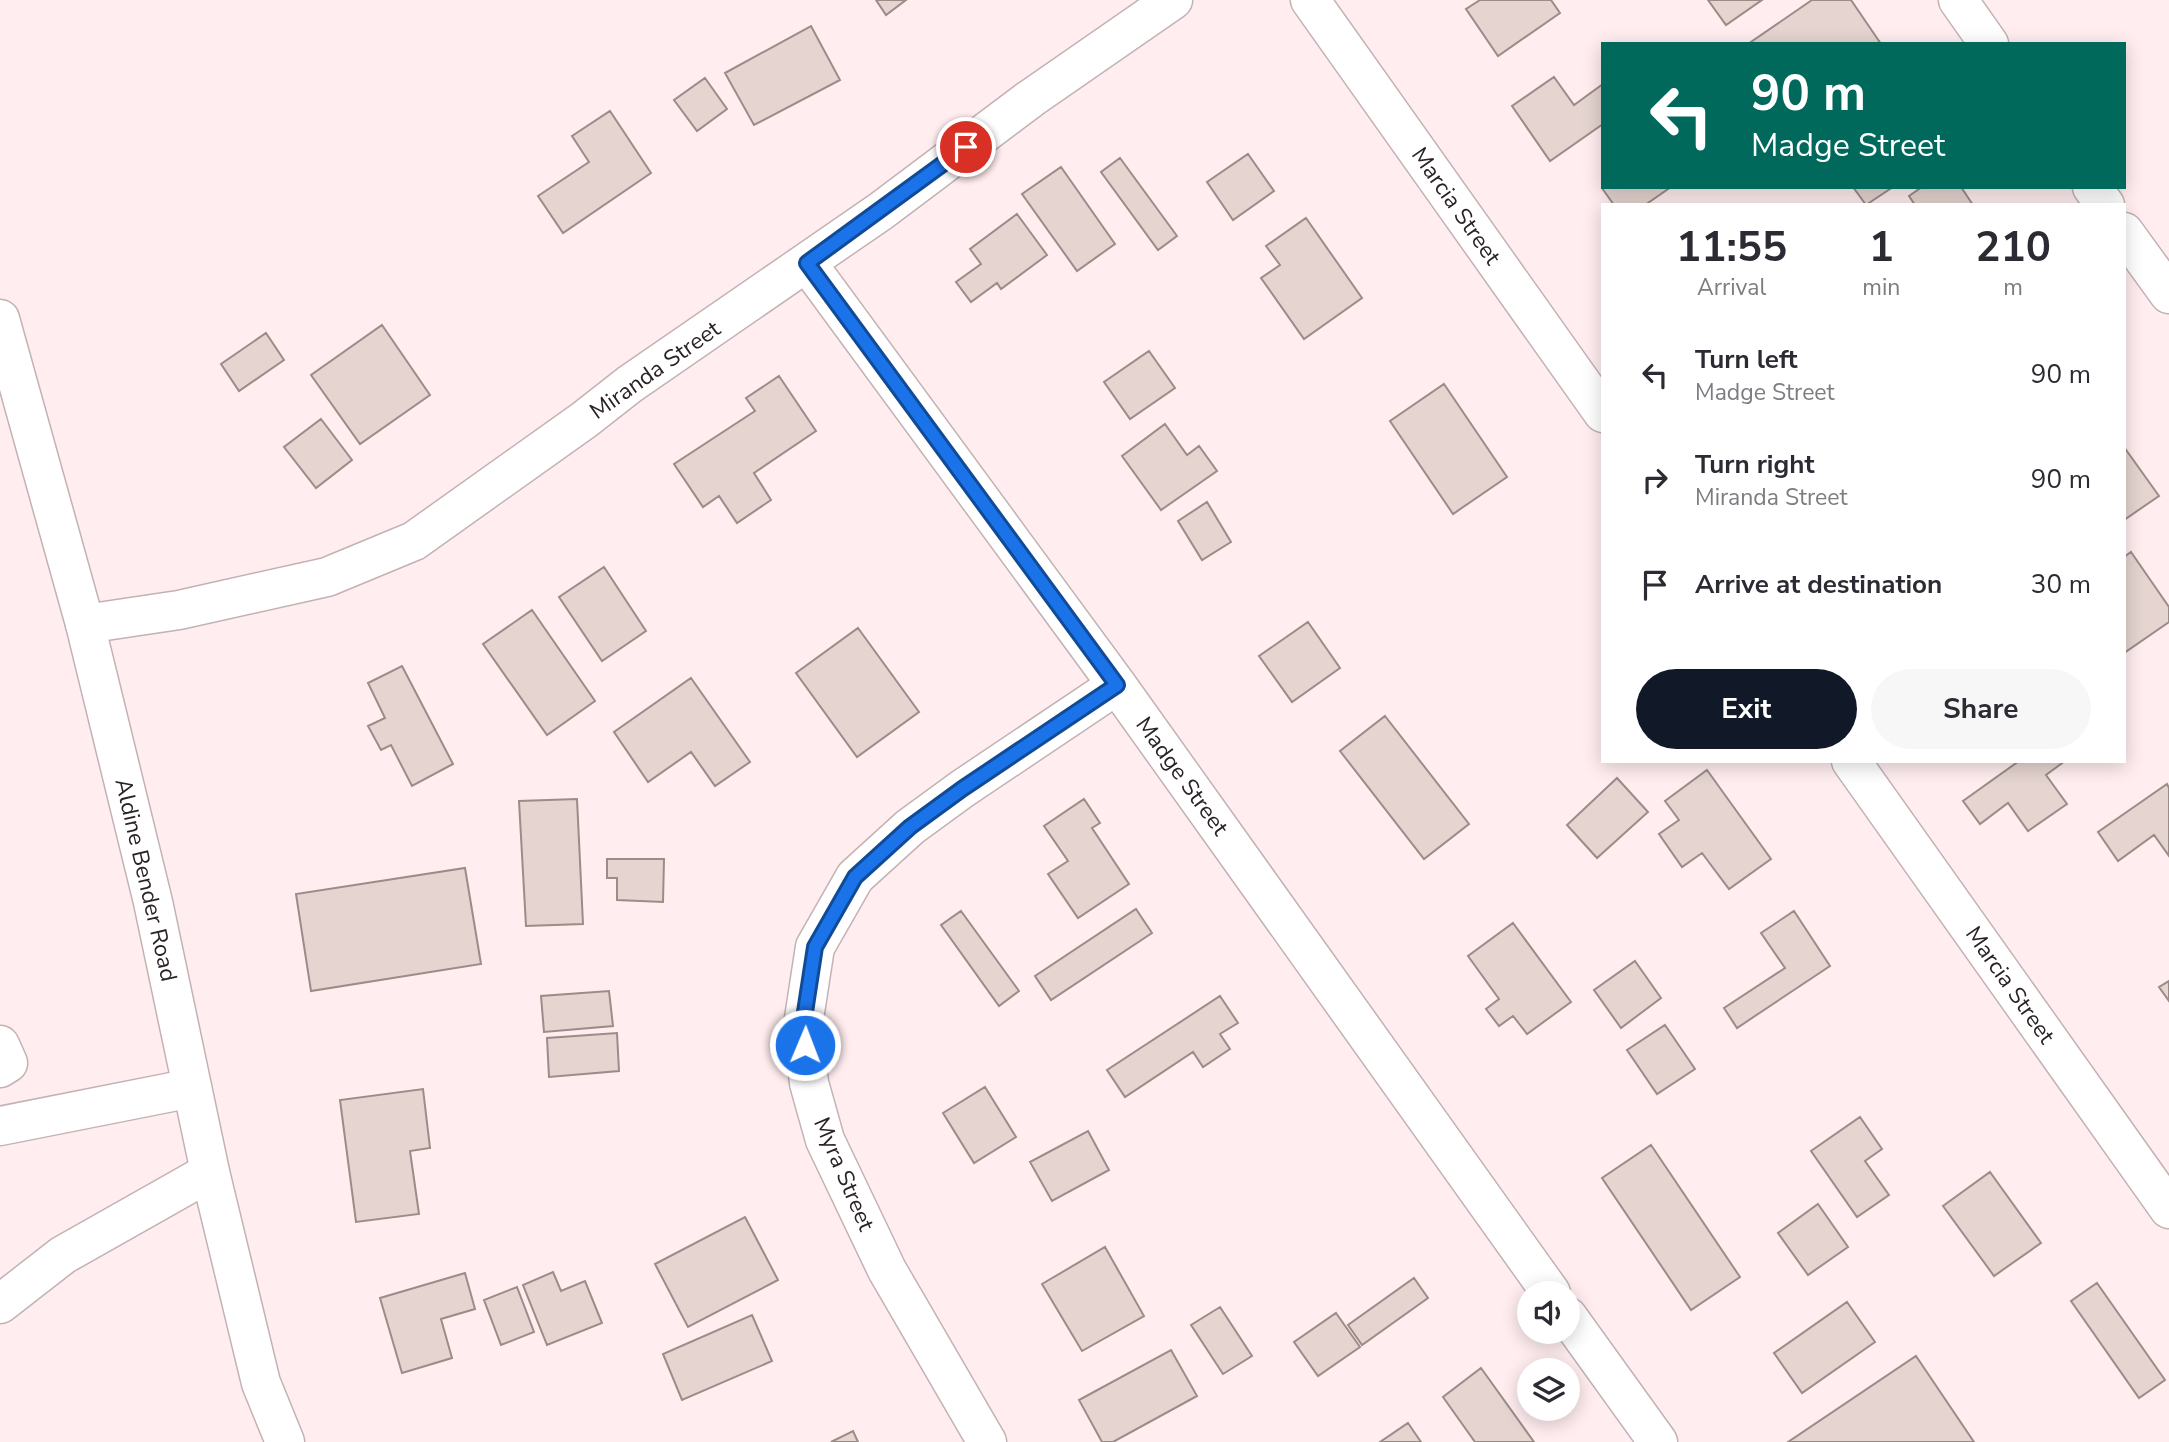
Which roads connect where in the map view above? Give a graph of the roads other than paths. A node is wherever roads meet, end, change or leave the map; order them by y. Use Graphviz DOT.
graph roads {
  1 [pos="1173,0"];
  2 [pos="1310,0"];
  3 [pos="1958,0"];
  4 [pos="1988,42"];
  5 [pos="2126,235"];
  6 [pos="807,263"];
  7 [pos="2169,294"];
  8 [pos="0,319"];
  9 [pos="1601,409"];
  10 [pos="85,624"];
  11 [pos="1117,685"];
  12 [pos="1852,763"];
  13 [pos="0,1045"];
  14 [pos="0,1068"];
  15 [pos="192,1088"];
  16 [pos="0,1126"];
  17 [pos="210,1172"];
  18 [pos="2169,1209"];
  19 [pos="1542,1281"];
  20 [pos="0,1304"];
  21 [pos="1580,1334"];
  22 [pos="285,1442"];
  23 [pos="988,1442"];
  24 [pos="1658,1442"];
  1 -- 6 [label="street, Miranda Street"];
  2 -- 9 [label="street, Marcia Street"];
  3 -- 4 [label="street"];
  5 -- 7 [label="street"];
  6 -- 10 [label="street, Miranda Street"];
  6 -- 11 [label="street, Madge Street"];
  8 -- 10 [label="street, Aldine Bender Road"];
  10 -- 15 [label="street, Aldine Bender Road"];
  11 -- 19 [label="street, Madge Street"];
  11 -- 23 [label="street, Myra Street"];
  12 -- 18 [label="street, Marcia Street"];
  13 -- 14 [label="street"];
  15 -- 16 [label="street"];
  15 -- 17 [label="street, Aldine Bender Road"];
  17 -- 20 [label="street"];
  17 -- 22 [label="street, Aldine Bender Road"];
  21 -- 24 [label="street"];
}
